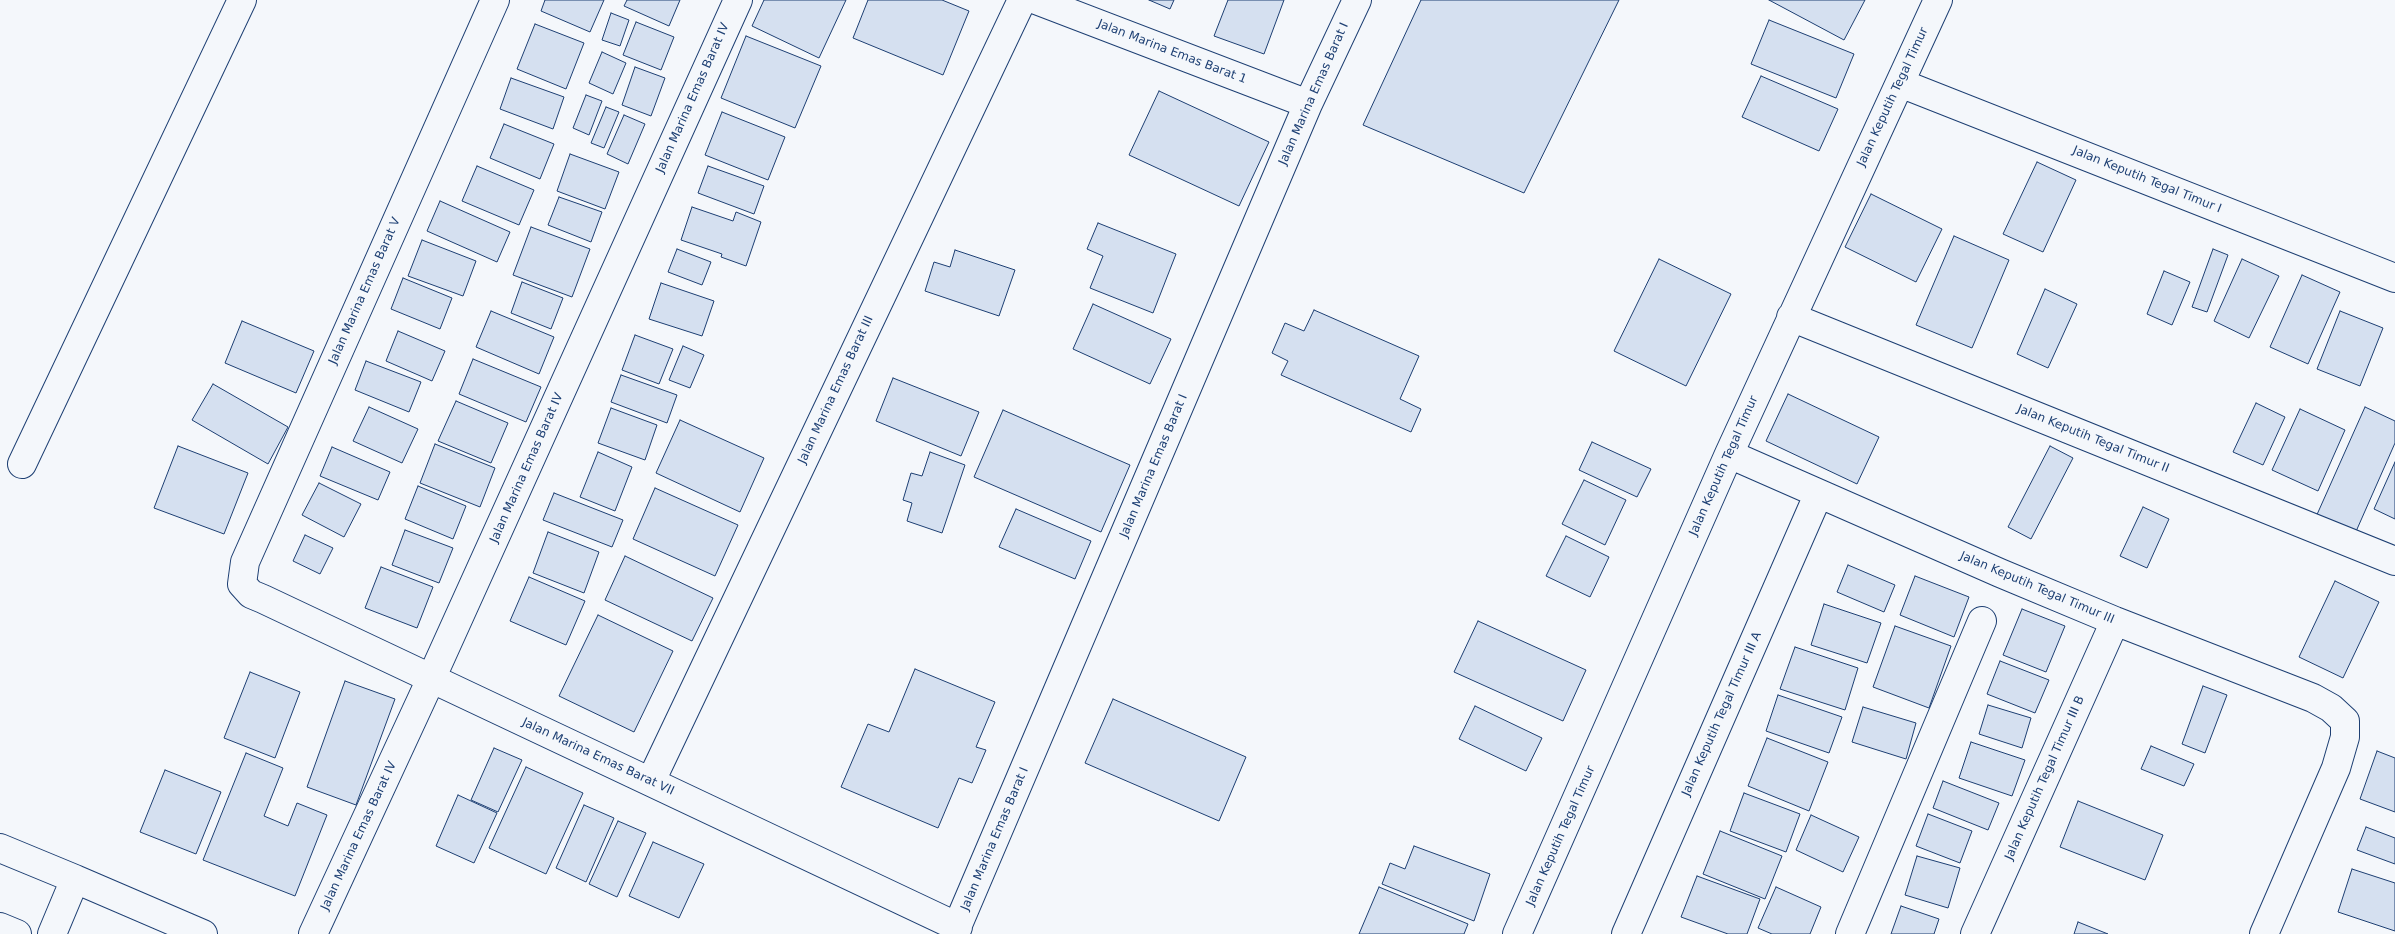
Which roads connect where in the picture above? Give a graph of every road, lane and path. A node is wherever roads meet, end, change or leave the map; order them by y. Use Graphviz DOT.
graph roads {
  1 [pos="242,0"];
  2 [pos="495,0"];
  3 [pos="738,0"];
  4 [pos="1022,0"];
  5 [pos="1036,0"];
  6 [pos="1356,0"];
  7 [pos="1938,0"];
  8 [pos="1900,83"];
  9 [pos="1308,104"];
  10 [pos="2395,278"];
  11 [pos="1791,318"];
  12 [pos="1729,454"];
  13 [pos="22,464"];
  14 [pos="1818,495"];
  15 [pos="2395,561"];
  16 [pos="242,584"];
  17 [pos="2115,621"];
  18 [pos="1982,622"];
  19 [pos="431,680"];
  20 [pos="651,781"];
  21 [pos="0,848"];
  22 [pos="74,879"];
  23 [pos="0,927"];
  24 [pos="956,931"];
  25 [pos="17,934"];
  26 [pos="52,934"];
  27 [pos="203,934"];
  28 [pos="313,934"];
  29 [pos="1517,934"];
  30 [pos="1626,934"];
  31 [pos="1850,934"];
  32 [pos="1975,934"];
  33 [pos="2264,934"];
  1 -- 13 [label="street"];
  2 -- 16 [label="street, Jalan Marina Emas Barat V"];
  3 -- 19 [label="street, Jalan Marina Emas Barat IV"];
  4 -- 20 [label="street, Jalan Marina Emas Barat III"];
  5 -- 9 [label="street, Jalan Marina Emas Barat 1"];
  6 -- 9 [label="street, Jalan Marina Emas Barat I"];
  7 -- 8 [label="street, Jalan Keputih Tegal Timur"];
  8 -- 10 [label="street, Jalan Keputih Tegal Timur I"];
  8 -- 11 [label="street, Jalan Keputih Tegal Timur"];
  9 -- 24 [label="street, Jalan Marina Emas Barat I"];
  11 -- 12 [label="street, Jalan Keputih Tegal Timur"];
  11 -- 15 [label="street, Jalan Keputih Tegal Timur II"];
  12 -- 14 [label="street, Jalan Keputih Tegal Timur III"];
  12 -- 29 [label="street, Jalan Keputih Tegal Timur"];
  14 -- 17 [label="street, Jalan Keputih Tegal Timur III"];
  14 -- 30 [label="street, Jalan Keputih Tegal Timur III A"];
  16 -- 19 [label="street, Jalan Marina Emas Barat VII"];
  17 -- 32 [label="street, Jalan Keputih Tegal Timur III B"];
  17 -- 33 [label="street, Jalan Keputih Tegal Timur III"];
  18 -- 31 [label="street"];
  19 -- 20 [label="street, Jalan Marina Emas Barat VII"];
  19 -- 28 [label="street, Jalan Marina Emas Barat IV"];
  20 -- 24 [label="street, Jalan Marina Emas Barat VII"];
  21 -- 22 [label="street"];
  22 -- 26 [label="street"];
  22 -- 27 [label="street"];
  23 -- 25 [label="street"];
}
